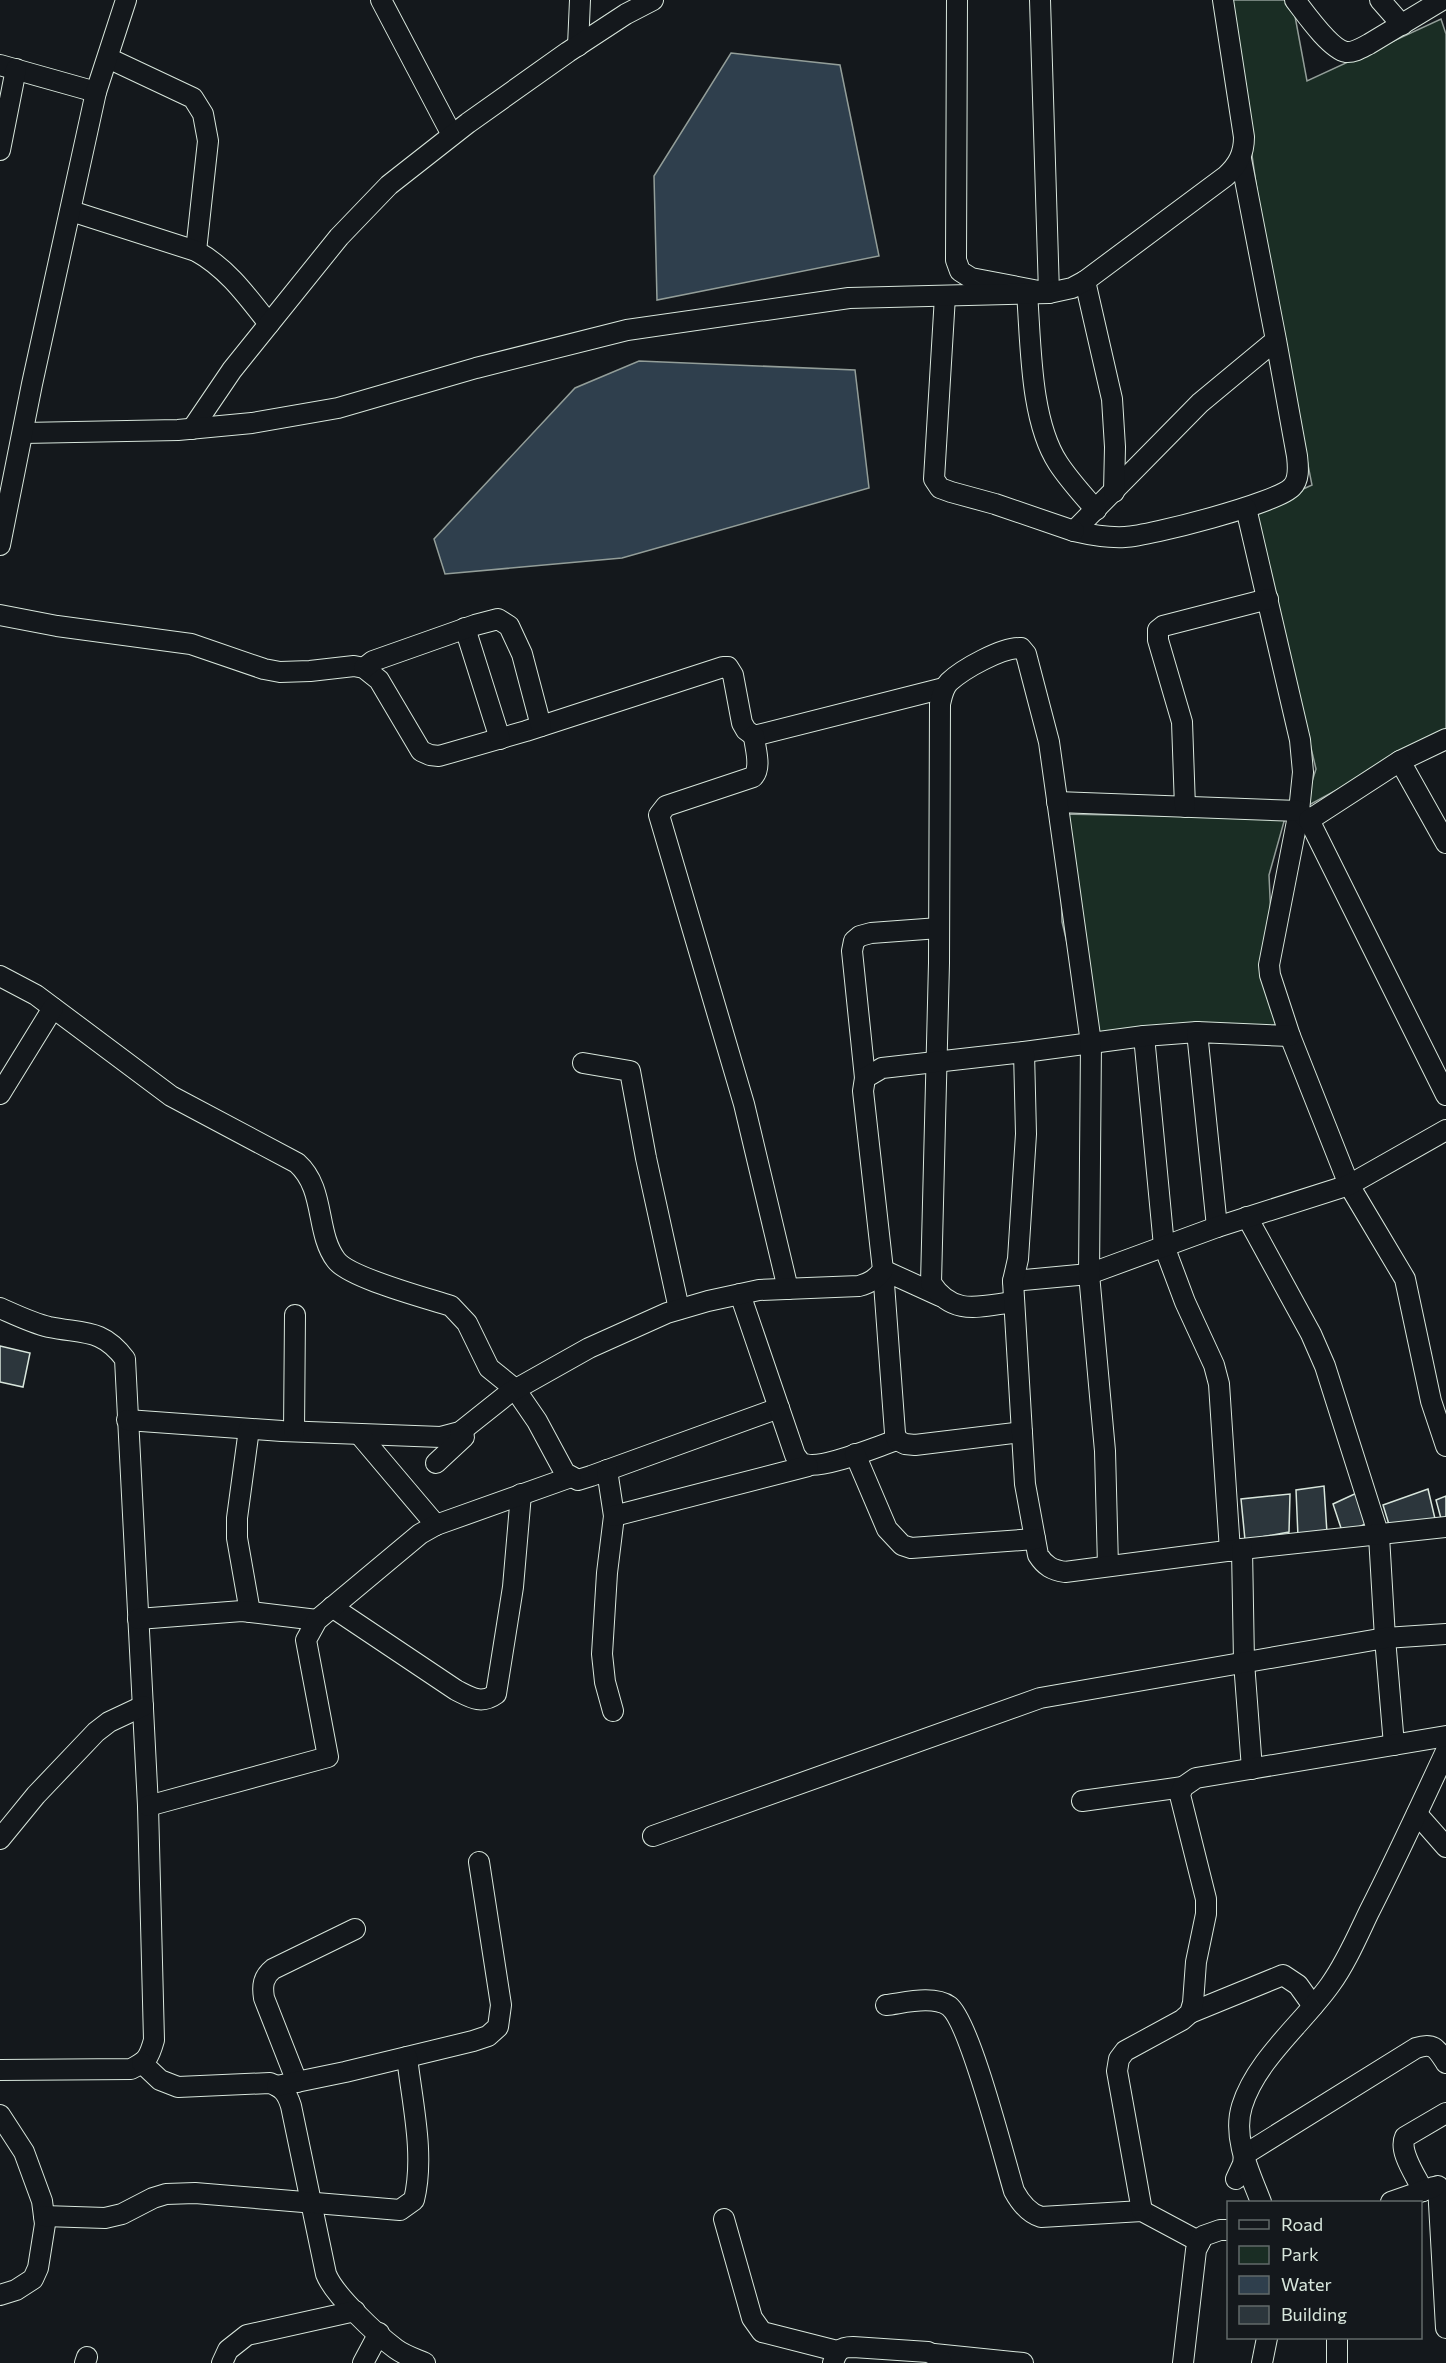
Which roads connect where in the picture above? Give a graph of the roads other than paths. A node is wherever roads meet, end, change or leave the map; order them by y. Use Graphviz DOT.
graph roads {
  1 [pos="126,0"];
  2 [pos="381,0"];
  3 [pos="580,0"];
  4 [pos="653,0"];
  5 [pos="957,0"];
  6 [pos="1040,0"];
  7 [pos="1223,0"];
  8 [pos="1295,0"];
  9 [pos="1380,0"];
  10 [pos="1442,0"];
  11 [pos="1402,25"];
  12 [pos="578,46"];
  13 [pos="108,58"];
  14 [pos="8,67"];
  15 [pos="96,92"];
  16 [pos="452,135"];
  17 [pos="0,150"];
  18 [pos="1240,159"];
  19 [pos="70,211"];
  20 [pos="196,251"];
  21 [pos="1085,282"];
  22 [pos="1028,293"];
  23 [pos="1049,293"];
  24 [pos="945,296"];
  25 [pos="269,324"];
  26 [pos="1276,340"];
  27 [pos="192,429"];
  28 [pos="23,433"];
  29 [pos="1114,492"];
  30 [pos="1246,508"];
  31 [pos="1096,510"];
  32 [pos="1074,531"];
  33 [pos="0,545"];
  34 [pos="1268,599"];
  35 [pos="0,615"];
  36 [pos="465,628"];
  37 [pos="364,668"];
  38 [pos="944,688"];
  39 [pos="541,726"];
  40 [pos="754,736"];
  41 [pos="500,739"];
  42 [pos="1446,739"];
  43 [pos="1400,761"];
  44 [pos="1057,802"];
  45 [pos="1185,807"];
  46 [pos="1304,815"];
  47 [pos="1446,843"];
  48 [pos="939,928"];
  49 [pos="0,976"];
  50 [pos="53,1008"];
  51 [pos="1197,1032"];
  52 [pos="1144,1036"];
  53 [pos="1290,1036"];
  54 [pos="1091,1042"];
  55 [pos="1024,1052"];
  56 [pos="583,1063"];
  57 [pos="936,1063"];
  58 [pos="865,1078"];
  59 [pos="0,1094"];
  60 [pos="1446,1095"];
  61 [pos="1446,1130"];
  62 [pos="1348,1185"];
  63 [pos="1247,1217"];
  64 [pos="1217,1227"];
  65 [pos="1164,1246"];
  66 [pos="883,1270"];
  67 [pos="1089,1274"];
  68 [pos="1013,1281"];
  69 [pos="788,1289"];
  70 [pos="740,1294"];
  71 [pos="940,1296"];
  72 [pos="1014,1302"];
  73 [pos="0,1308"];
  74 [pos="679,1309"];
  75 [pos="295,1315"];
  76 [pos="515,1389"];
  77 [pos="779,1408"];
  78 [pos="127,1420"];
  79 [pos="249,1429"];
  80 [pos="294,1431"];
  81 [pos="460,1432"];
  82 [pos="1022,1432"];
  83 [pos="359,1434"];
  84 [pos="897,1440"];
  85 [pos="1446,1446"];
  86 [pos="855,1454"];
  87 [pos="436,1463"];
  88 [pos="808,1466"];
  89 [pos="607,1470"];
  90 [pos="571,1478"];
  91 [pos="521,1494"];
  92 [pos="614,1516"];
  93 [pos="436,1525"];
  94 [pos="1446,1527"];
  95 [pos="1380,1536"];
  96 [pos="1035,1539"];
  97 [pos="1236,1550"];
  98 [pos="1108,1566"];
  99 [pos="332,1607"];
  100 [pos="250,1612"];
  101 [pos="138,1620"];
  102 [pos="317,1620"];
  103 [pos="1446,1634"];
  104 [pos="1385,1638"];
  105 [pos="1244,1662"];
  106 [pos="142,1707"];
  107 [pos="613,1711"];
  108 [pos="1446,1736"];
  109 [pos="1394,1745"];
  110 [pos="1446,1751"];
  111 [pos="1252,1769"];
  112 [pos="1183,1787"];
  113 [pos="1082,1800"];
  114 [pos="148,1806"];
  115 [pos="1417,1814"];
  116 [pos="653,1836"];
  117 [pos="0,1839"];
  118 [pos="1446,1847"];
  119 [pos="479,1862"];
  120 [pos="354,1929"];
  121 [pos="886,2005"];
  122 [pos="1313,2006"];
  123 [pos="1190,2013"];
  124 [pos="407,2057"];
  125 [pos="142,2063"];
  126 [pos="1446,2063"];
  127 [pos="0,2070"];
  128 [pos="297,2082"];
  129 [pos="277,2086"];
  130 [pos="1446,2114"];
  131 [pos="0,2115"];
  132 [pos="1244,2155"];
  133 [pos="1236,2180"];
  134 [pos="1436,2186"];
  135 [pos="1261,2201"];
  136 [pos="1394,2201"];
  137 [pos="311,2203"];
  138 [pos="1142,2211"];
  139 [pos="44,2216"];
  140 [pos="724,2219"];
  141 [pos="1227,2230"];
  142 [pos="1200,2242"];
  143 [pos="0,2295"];
  144 [pos="355,2311"];
  145 [pos="1446,2328"];
  146 [pos="379,2333"];
  147 [pos="1267,2339"];
  148 [pos="1337,2339"];
  149 [pos="835,2357"];
  150 [pos="938,2358"];
  151 [pos="222,2363"];
  152 [pos="363,2363"];
  153 [pos="425,2363"];
  154 [pos="1023,2363"];
  155 [pos="1183,2363"];
  156 [pos="1262,2363"];
  157 [pos="1337,2363"];
  1 -- 13 [label="street"];
  2 -- 16 [label="street"];
  3 -- 12 [label="street"];
  4 -- 12 [label="street"];
  5 -- 23 [label="street"];
  6 -- 23 [label="street"];
  7 -- 18 [label="street"];
  8 -- 11 [label="street"];
  9 -- 11 [label="street"];
  10 -- 11 [label="street"];
  12 -- 16 [label="street"];
  13 -- 15 [label="street"];
  13 -- 20 [label="street"];
  14 -- 15 [label="street"];
  14 -- 17 [label="street"];
  15 -- 19 [label="street"];
  16 -- 25 [label="street"];
  18 -- 21 [label="street"];
  18 -- 26 [label="street"];
  19 -- 20 [label="street"];
  19 -- 28 [label="street"];
  20 -- 25 [label="street"];
  21 -- 23 [label="street"];
  21 -- 29 [label="street"];
  22 -- 23 [label="street"];
  22 -- 24 [label="street"];
  22 -- 31 [label="street"];
  24 -- 27 [label="street"];
  24 -- 32 [label="street"];
  25 -- 27 [label="street"];
  26 -- 29 [label="street"];
  26 -- 30 [label="street"];
  27 -- 28 [label="street"];
  28 -- 33 [label="street"];
  29 -- 31 [label="street"];
  30 -- 32 [label="street"];
  30 -- 34 [label="street"];
  31 -- 32 [label="street"];
  34 -- 45 [label="street"];
  34 -- 46 [label="street"];
  35 -- 37 [label="street"];
  36 -- 37 [label="street"];
  36 -- 39 [label="street"];
  36 -- 41 [label="street"];
  37 -- 41 [label="street"];
  38 -- 40 [label="street"];
  38 -- 44 [label="street"];
  38 -- 48 [label="street"];
  39 -- 40 [label="street"];
  39 -- 41 [label="street"];
  40 -- 69 [label="street"];
  42 -- 43 [label="street"];
  43 -- 46 [label="street"];
  43 -- 47 [label="street"];
  44 -- 45 [label="street"];
  44 -- 54 [label="street"];
  45 -- 46 [label="street"];
  46 -- 53 [label="street"];
  46 -- 60 [label="street"];
  48 -- 57 [label="street"];
  48 -- 58 [label="street"];
  49 -- 50 [label="street"];
  50 -- 59 [label="street"];
  50 -- 76 [label="street"];
  51 -- 52 [label="street"];
  51 -- 53 [label="street"];
  51 -- 64 [label="street"];
  52 -- 54 [label="street"];
  52 -- 65 [label="street"];
  53 -- 62 [label="street"];
  54 -- 55 [label="street"];
  54 -- 67 [label="street"];
  55 -- 57 [label="street"];
  55 -- 68 [label="street"];
  56 -- 74 [label="street"];
  57 -- 58 [label="street"];
  57 -- 71 [label="street"];
  58 -- 66 [label="street"];
  61 -- 62 [label="street"];
  62 -- 63 [label="street"];
  62 -- 85 [label="street"];
  63 -- 64 [label="street"];
  63 -- 95 [label="street"];
  64 -- 65 [label="street"];
  65 -- 67 [label="street"];
  65 -- 97 [label="street"];
  66 -- 69 [label="street"];
  66 -- 71 [label="street"];
  66 -- 84 [label="street"];
  67 -- 68 [label="street"];
  67 -- 98 [label="street"];
  68 -- 72 [label="street"];
  69 -- 70 [label="street"];
  70 -- 74 [label="street"];
  70 -- 77 [label="street"];
  71 -- 72 [label="street"];
  72 -- 82 [label="street"];
  73 -- 78 [label="street"];
  74 -- 76 [label="street"];
  75 -- 80 [label="street"];
  76 -- 81 [label="street"];
  76 -- 90 [label="street"];
  77 -- 88 [label="street"];
  77 -- 89 [label="street"];
  78 -- 79 [label="street"];
  78 -- 101 [label="street"];
  79 -- 80 [label="street"];
  79 -- 100 [label="street"];
  80 -- 83 [label="street"];
  81 -- 83 [label="street"];
  81 -- 87 [label="street"];
  82 -- 84 [label="street"];
  82 -- 96 [label="street"];
  83 -- 93 [label="street"];
  84 -- 86 [label="street"];
  86 -- 88 [label="street"];
  86 -- 96 [label="street"];
  88 -- 92 [label="street"];
  89 -- 90 [label="street"];
  89 -- 92 [label="street"];
  90 -- 91 [label="street"];
  91 -- 93 [label="street"];
  91 -- 99 [label="street"];
  92 -- 107 [label="street"];
  93 -- 99 [label="street"];
  94 -- 95 [label="street"];
  95 -- 97 [label="street"];
  95 -- 104 [label="street"];
  96 -- 98 [label="street"];
  97 -- 98 [label="street"];
  97 -- 105 [label="street"];
  99 -- 102 [label="street"];
  100 -- 101 [label="street"];
  100 -- 102 [label="street"];
  101 -- 106 [label="street"];
  102 -- 114 [label="street"];
  103 -- 104 [label="street"];
  104 -- 105 [label="street"];
  104 -- 109 [label="street"];
  105 -- 111 [label="street"];
  105 -- 116 [label="street"];
  106 -- 114 [label="street"];
  106 -- 117 [label="street"];
  108 -- 109 [label="street"];
  109 -- 111 [label="street"];
  110 -- 115 [label="street"];
  111 -- 112 [label="street"];
  112 -- 113 [label="street"];
  112 -- 123 [label="street"];
  114 -- 125 [label="street"];
  115 -- 118 [label="street"];
  115 -- 122 [label="street"];
  119 -- 124 [label="street"];
  120 -- 128 [label="street"];
  121 -- 138 [label="street"];
  122 -- 123 [label="street"];
  122 -- 132 [label="street"];
  123 -- 138 [label="street"];
  124 -- 128 [label="street"];
  124 -- 137 [label="street"];
  125 -- 127 [label="street"];
  125 -- 129 [label="street"];
  126 -- 132 [label="street"];
  128 -- 129 [label="street"];
  129 -- 137 [label="street"];
  130 -- 134 [label="street"];
  131 -- 139 [label="street"];
  132 -- 133 [label="street"];
  132 -- 135 [label="street"];
  134 -- 136 [label="street"];
  134 -- 145 [label="street"];
  137 -- 139 [label="street"];
  137 -- 144 [label="street"];
  138 -- 142 [label="street"];
  139 -- 143 [label="street"];
  140 -- 149 [label="street"];
  141 -- 142 [label="street"];
  142 -- 155 [label="street"];
  144 -- 146 [label="street"];
  144 -- 151 [label="street"];
  146 -- 152 [label="street"];
  146 -- 153 [label="street"];
  147 -- 156 [label="street"];
  148 -- 157 [label="street"];
  149 -- 150 [label="street"];
  150 -- 154 [label="street"];
}
